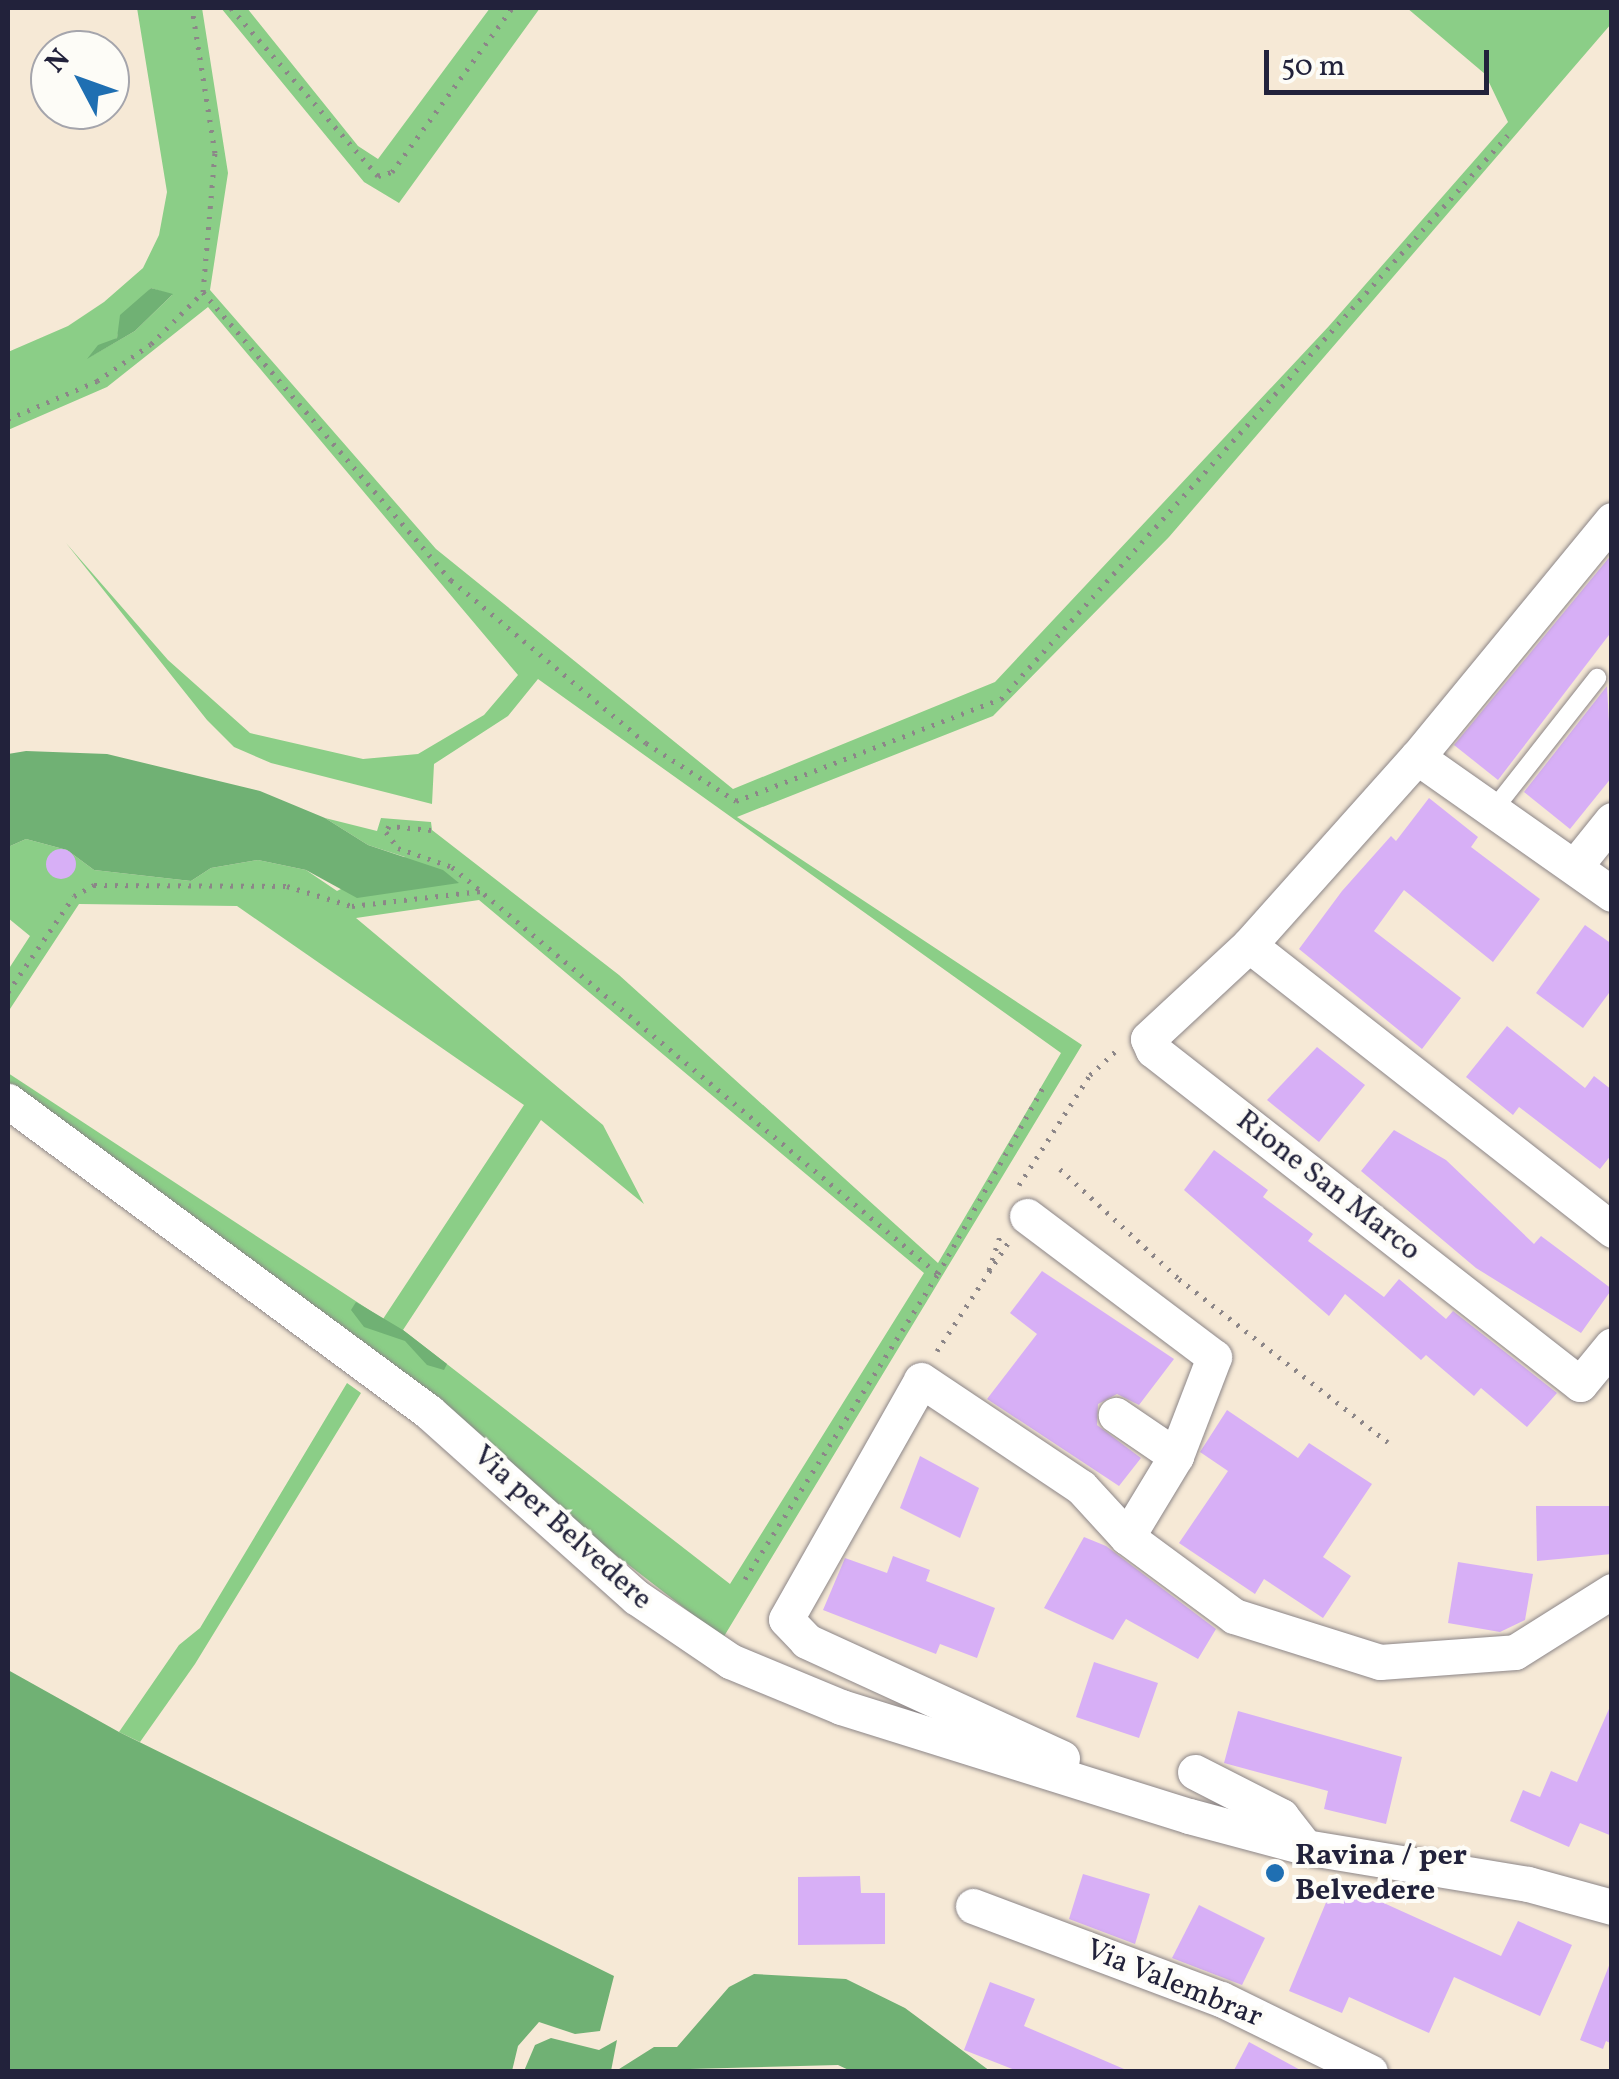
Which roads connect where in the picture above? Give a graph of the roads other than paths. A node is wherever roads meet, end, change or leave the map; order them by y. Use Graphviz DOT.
graph roads {
  1 [pos="1612,520"];
  2 [pos="1598,678"];
  3 [pos="1417,757"];
  4 [pos="1494,810"];
  5 [pos="1612,820"];
  6 [pos="1575,866"];
  7 [pos="1612,894"];
  8 [pos="1248,946"];
  9 [pos="8,1102"];
  10 [pos="1014,1213"];
  11 [pos="1612,1230"];
  12 [pos="1612,1345"];
  13 [pos="1116,1415"];
  14 [pos="1176,1456"];
  15 [pos="1128,1537"];
  16 [pos="1612,1591"];
  17 [pos="1194,1772"];
  18 [pos="1189,1816"];
  19 [pos="1305,1846"];
  20 [pos="973,1906"];
  21 [pos="1612,1907"];
  22 [pos="1370,2072"];
  1 -- 3 [label="street"];
  2 -- 4 [label="lane"];
  3 -- 4 [label="street"];
  3 -- 8 [label="street"];
  4 -- 6 [label="street"];
  5 -- 6 [label="street"];
  6 -- 7 [label="street"];
  8 -- 11 [label="street"];
  8 -- 12 [label="street, Rione San Marco"];
  9 -- 18 [label="street, Via per Belvedere"];
  10 -- 14 [label="street"];
  13 -- 14 [label="street"];
  14 -- 15 [label="street"];
  15 -- 16 [label="street"];
  15 -- 18 [label="street, Via per Belvedere"];
  17 -- 19 [label="street"];
  18 -- 19 [label="street, Via per Belvedere"];
  19 -- 21 [label="street, Via per Belvedere"];
  20 -- 22 [label="street, Via Valembrar"];
}
